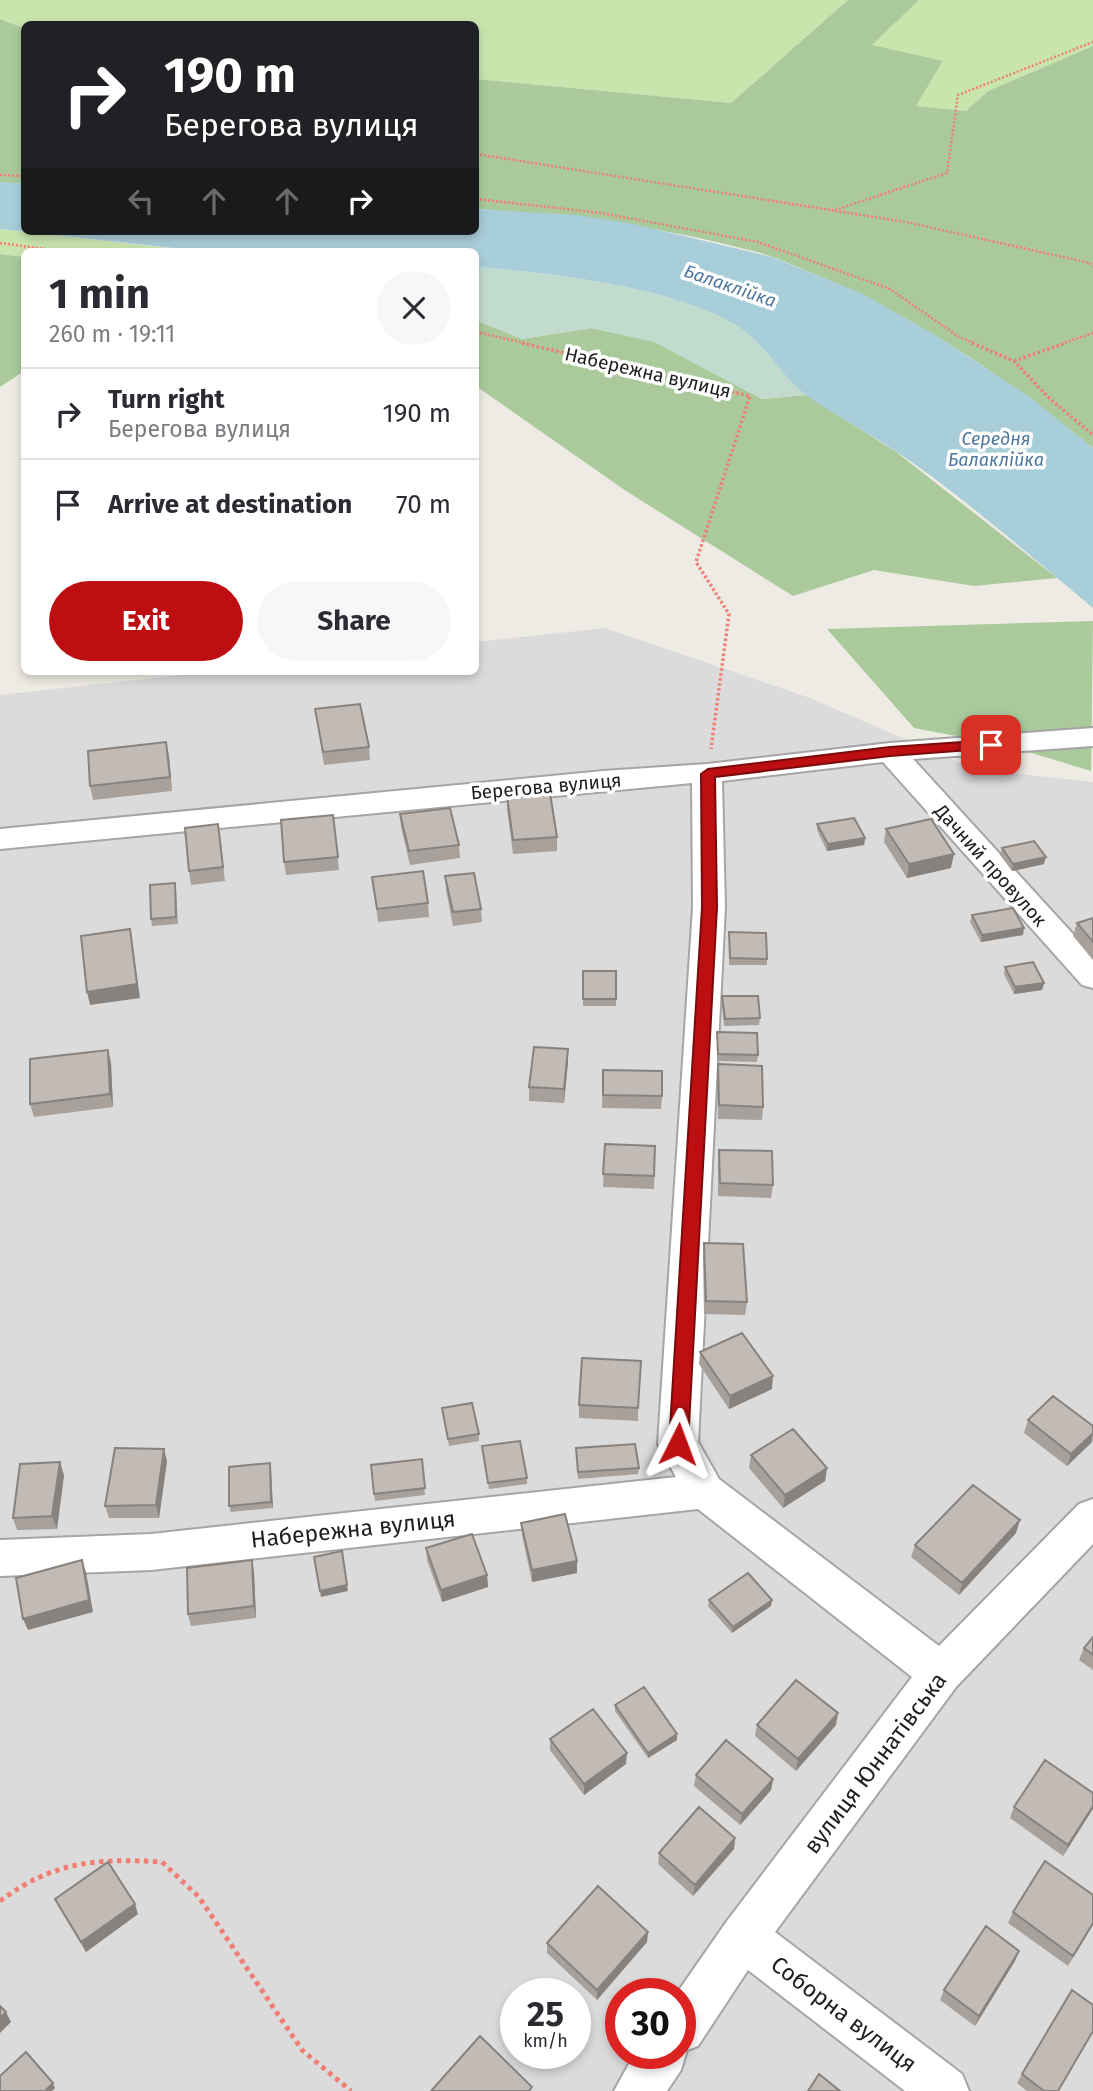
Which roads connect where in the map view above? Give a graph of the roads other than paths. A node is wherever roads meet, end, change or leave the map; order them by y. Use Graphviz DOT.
graph roads {
  1 [pos="1093,737"];
  2 [pos="890,752"];
  3 [pos="708,774"];
  4 [pos="0,839"];
  5 [pos="1093,977"];
  6 [pos="705,1491"];
  7 [pos="1093,1517"];
  8 [pos="0,1558"];
  9 [pos="941,1673"];
  10 [pos="743,1937"];
  11 [pos="696,2007"];
  12 [pos="653,2069"];
  13 [pos="638,2091"];
  14 [pos="945,2091"];
  1 -- 2 [label="street, Берегова вулиця"];
  2 -- 3 [label="street, Берегова вулиця"];
  2 -- 5 [label="street, Дачний провулок"];
  3 -- 4 [label="street, Берегова вулиця"];
  3 -- 6 [label="street"];
  6 -- 8 [label="street, Набережна вулиця"];
  6 -- 9 [label="street"];
  7 -- 9 [label="street, вулиця Юннатівська"];
  9 -- 10 [label="street, вулиця Юннатівська"];
  10 -- 11 [label="street, вулиця Юннатівська"];
  10 -- 14 [label="street, Соборна вулиця"];
  12 -- 13 [label="street"];
}
